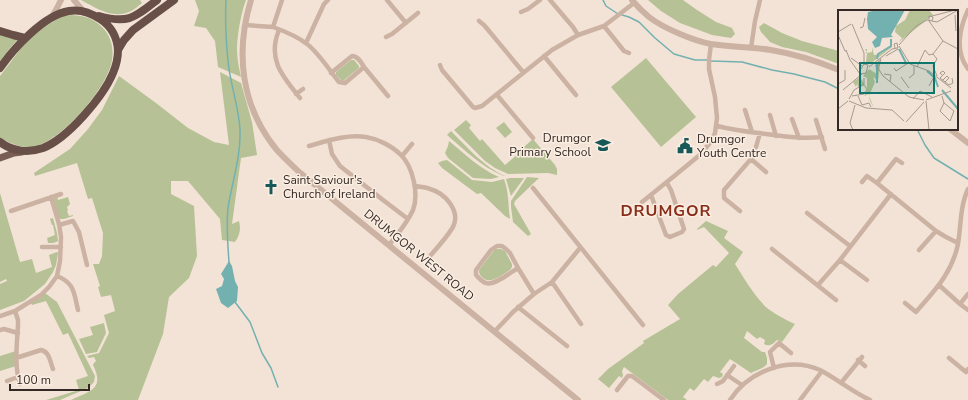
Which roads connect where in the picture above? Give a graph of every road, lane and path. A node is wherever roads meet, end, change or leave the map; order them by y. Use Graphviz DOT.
graph roads {
  1 [pos="61,0"];
  2 [pos="74,0"];
  3 [pos="157,0"];
  4 [pos="174,0"];
  5 [pos="251,0"];
  6 [pos="282,0"];
  7 [pos="328,0"];
  8 [pos="387,0"];
  9 [pos="540,0"];
  10 [pos="550,0"];
  11 [pos="760,0"];
  12 [pos="633,1"];
  13 [pos="968,10"];
  14 [pos="84,12"];
  15 [pos="521,12"];
  16 [pos="418,13"];
  17 [pos="94,15"];
  18 [pos="51,19"];
  19 [pos="479,21"];
  20 [pos="406,23"];
  21 [pos="245,25"];
  22 [pos="604,26"];
  23 [pos="273,28"];
  24 [pos="279,30"];
  25 [pos="0,31"];
  26 [pos="578,35"];
  27 [pos="25,38"];
  28 [pos="386,38"];
  29 [pos="306,43"];
  30 [pos="711,44"];
  31 [pos="751,48"];
  32 [pos="118,50"];
  33 [pos="629,53"];
  34 [pos="544,56"];
  35 [pos="440,65"];
  36 [pos="364,67"];
  37 [pos="0,68"];
  38 [pos="968,69"];
  39 [pos="838,70"];
  40 [pos="523,72"];
  41 [pos="332,73"];
  42 [pos="577,87"];
  43 [pos="302,89"];
  44 [pos="572,90"];
  45 [pos="497,95"];
  46 [pos="576,95"];
  47 [pos="388,96"];
  48 [pos="745,110"];
  49 [pos="770,115"];
  50 [pos="792,119"];
  51 [pos="816,120"];
  52 [pos="717,126"];
  53 [pos="951,130"];
  54 [pos="752,132"];
  55 [pos="760,133"];
  56 [pos="776,136"];
  57 [pos="822,137"];
  58 [pos="533,138"];
  59 [pos="798,138"];
  60 [pos="329,140"];
  61 [pos="0,142"];
  62 [pos="968,143"];
  63 [pos="412,144"];
  64 [pos="308,146"];
  65 [pos="825,149"];
  66 [pos="30,151"];
  67 [pos="402,156"];
  68 [pos="0,158"];
  69 [pos="751,159"];
  70 [pos="902,163"];
  71 [pos="766,172"];
  72 [pos="862,182"];
  73 [pos="667,183"];
  74 [pos="877,183"];
  75 [pos="415,186"];
  76 [pos="533,188"];
  77 [pos="968,189"];
  78 [pos="61,194"];
  79 [pos="891,194"];
  80 [pos="651,195"];
  81 [pos="51,197"];
  82 [pos="642,202"];
  83 [pos="11,211"];
  84 [pos="740,212"];
  85 [pos="807,213"];
  86 [pos="408,218"];
  87 [pos="59,225"];
  88 [pos="936,231"];
  89 [pos="958,243"];
  90 [pos="389,245"];
  91 [pos="850,246"];
  92 [pos="42,247"];
  93 [pos="60,247"];
  94 [pos="580,248"];
  95 [pos="772,249"];
  96 [pos="919,250"];
  97 [pos="430,256"];
  98 [pos="840,260"];
  99 [pos="87,265"];
  100 [pos="518,268"];
  101 [pos="57,276"];
  102 [pos="867,280"];
  103 [pos="552,282"];
  104 [pos="818,285"];
  105 [pos="939,285"];
  106 [pos="534,294"];
  107 [pos="968,294"];
  108 [pos="836,300"];
  109 [pos="905,303"];
  110 [pos="960,304"];
  111 [pos="518,307"];
  112 [pos="78,310"];
  113 [pos="968,310"];
  114 [pos="15,311"];
  115 [pos="0,316"];
  116 [pos="581,324"];
  117 [pos="642,325"];
  118 [pos="0,330"];
  119 [pos="495,331"];
  120 [pos="18,333"];
  121 [pos="567,346"];
  122 [pos="791,352"];
  123 [pos="16,358"];
  124 [pos="949,358"];
  125 [pos="734,366"];
  126 [pos="865,366"];
  127 [pos="774,368"];
  128 [pos="53,369"];
  129 [pos="822,371"];
  130 [pos="967,372"];
  131 [pos="728,375"];
  132 [pos="18,377"];
  133 [pos="7,381"];
  134 [pos="841,383"];
  135 [pos="20,384"];
  136 [pos="717,384"];
  137 [pos="742,385"];
  138 [pos="617,390"];
  139 [pos="578,400"];
  140 [pos="664,400"];
  141 [pos="730,400"];
  142 [pos="800,400"];
  143 [pos="870,400"];
  1 -- 18 [label="street"];
  2 -- 14 [label="street"];
  3 -- 17 [label="highway"];
  4 -- 32 [label="highway"];
  5 -- 21 [label="street, DRUMGOR WEST ROAD"];
  6 -- 23 [label="street"];
  7 -- 29 [label="street"];
  8 -- 20 [label="street"];
  9 -- 15 [label="street"];
  10 -- 26 [label="street"];
  11 -- 31 [label="street"];
  12 -- 22 [label="street"];
  12 -- 30 [label="street"];
  13 -- 38 [label="street"];
  14 -- 17 [label="highway"];
  14 -- 18 [label="highway"];
  16 -- 20 [label="street"];
  17 -- 32 [label="highway"];
  18 -- 27 [label="highway"];
  19 -- 40 [label="street"];
  20 -- 28 [label="street"];
  21 -- 23 [label="street"];
  21 -- 90 [label="street, DRUMGOR WEST ROAD"];
  22 -- 26 [label="street"];
  22 -- 33 [label="street"];
  23 -- 24 [label="street"];
  24 -- 29 [label="street"];
  24 -- 43 [label="street"];
  25 -- 27 [label="highway"];
  26 -- 34 [label="street"];
  27 -- 37 [label="highway"];
  29 -- 41 [label="street"];
  30 -- 31 [label="street"];
  30 -- 52 [label="street"];
  31 -- 39 [label="street"];
  32 -- 66 [label="highway"];
  34 -- 40 [label="street"];
  34 -- 44 [label="street"];
  35 -- 45 [label="street"];
  36 -- 41 [label="street"];
  36 -- 41 [label="street"];
  36 -- 47 [label="street"];
  40 -- 45 [label="street"];
  42 -- 44 [label="street"];
  44 -- 46 [label="street"];
  45 -- 58 [label="street"];
  48 -- 54 [label="street"];
  49 -- 56 [label="street"];
  50 -- 59 [label="street"];
  51 -- 57 [label="street"];
  52 -- 54 [label="street"];
  52 -- 73 [label="street"];
  53 -- 62 [label="street"];
  54 -- 55 [label="street"];
  55 -- 56 [label="street"];
  55 -- 69 [label="street"];
  56 -- 59 [label="street"];
  57 -- 59 [label="street"];
  57 -- 65 [label="street"];
  60 -- 64 [label="street"];
  60 -- 67 [label="street"];
  60 -- 86 [label="street"];
  61 -- 66 [label="highway"];
  63 -- 67 [label="street"];
  66 -- 68 [label="main road"];
  67 -- 75 [label="street"];
  69 -- 71 [label="street"];
  69 -- 84 [label="street"];
  70 -- 74 [label="street"];
  72 -- 74 [label="street"];
  73 -- 80 [label="street"];
  73 -- 80 [label="street"];
  74 -- 79 [label="street"];
  75 -- 86 [label="street"];
  75 -- 97 [label="street"];
  76 -- 94 [label="street"];
  77 -- 89 [label="street"];
  78 -- 81 [label="street"];
  79 -- 88 [label="street"];
  79 -- 91 [label="street"];
  80 -- 82 [label="street"];
  81 -- 83 [label="street"];
  81 -- 87 [label="street"];
  85 -- 91 [label="street"];
  86 -- 90 [label="street"];
  87 -- 93 [label="street"];
  87 -- 99 [label="street"];
  88 -- 89 [label="street"];
  88 -- 96 [label="street"];
  89 -- 105 [label="street"];
  90 -- 119 [label="street, DRUMGOR WEST ROAD"];
  91 -- 98 [label="street"];
  92 -- 93 [label="street"];
  93 -- 101 [label="street"];
  94 -- 103 [label="street"];
  94 -- 117 [label="street"];
  95 -- 104 [label="street"];
  98 -- 102 [label="street"];
  98 -- 104 [label="street"];
  100 -- 100 [label="street"];
  100 -- 106 [label="street"];
  101 -- 112 [label="street"];
  101 -- 114 [label="street"];
  103 -- 106 [label="street"];
  103 -- 116 [label="street"];
  104 -- 108 [label="street"];
  105 -- 109 [label="street"];
  105 -- 110 [label="street"];
  106 -- 111 [label="street"];
  107 -- 110 [label="street"];
  110 -- 113 [label="street"];
  111 -- 119 [label="street"];
  111 -- 121 [label="street"];
  114 -- 115 [label="street"];
  114 -- 120 [label="street"];
  118 -- 120 [label="street"];
  119 -- 139 [label="street, DRUMGOR WEST ROAD"];
  120 -- 123 [label="street"];
  122 -- 127 [label="street"];
  123 -- 128 [label="street"];
  123 -- 132 [label="street"];
  124 -- 130 [label="street"];
  125 -- 131 [label="street"];
  126 -- 134 [label="street"];
  127 -- 129 [label="street"];
  127 -- 137 [label="street"];
  129 -- 134 [label="street"];
  129 -- 142 [label="street"];
  131 -- 136 [label="street"];
  131 -- 137 [label="street"];
  132 -- 133 [label="street"];
  132 -- 135 [label="street"];
  134 -- 143 [label="street"];
  137 -- 141 [label="street"];
  138 -- 140 [label="street"];
}
